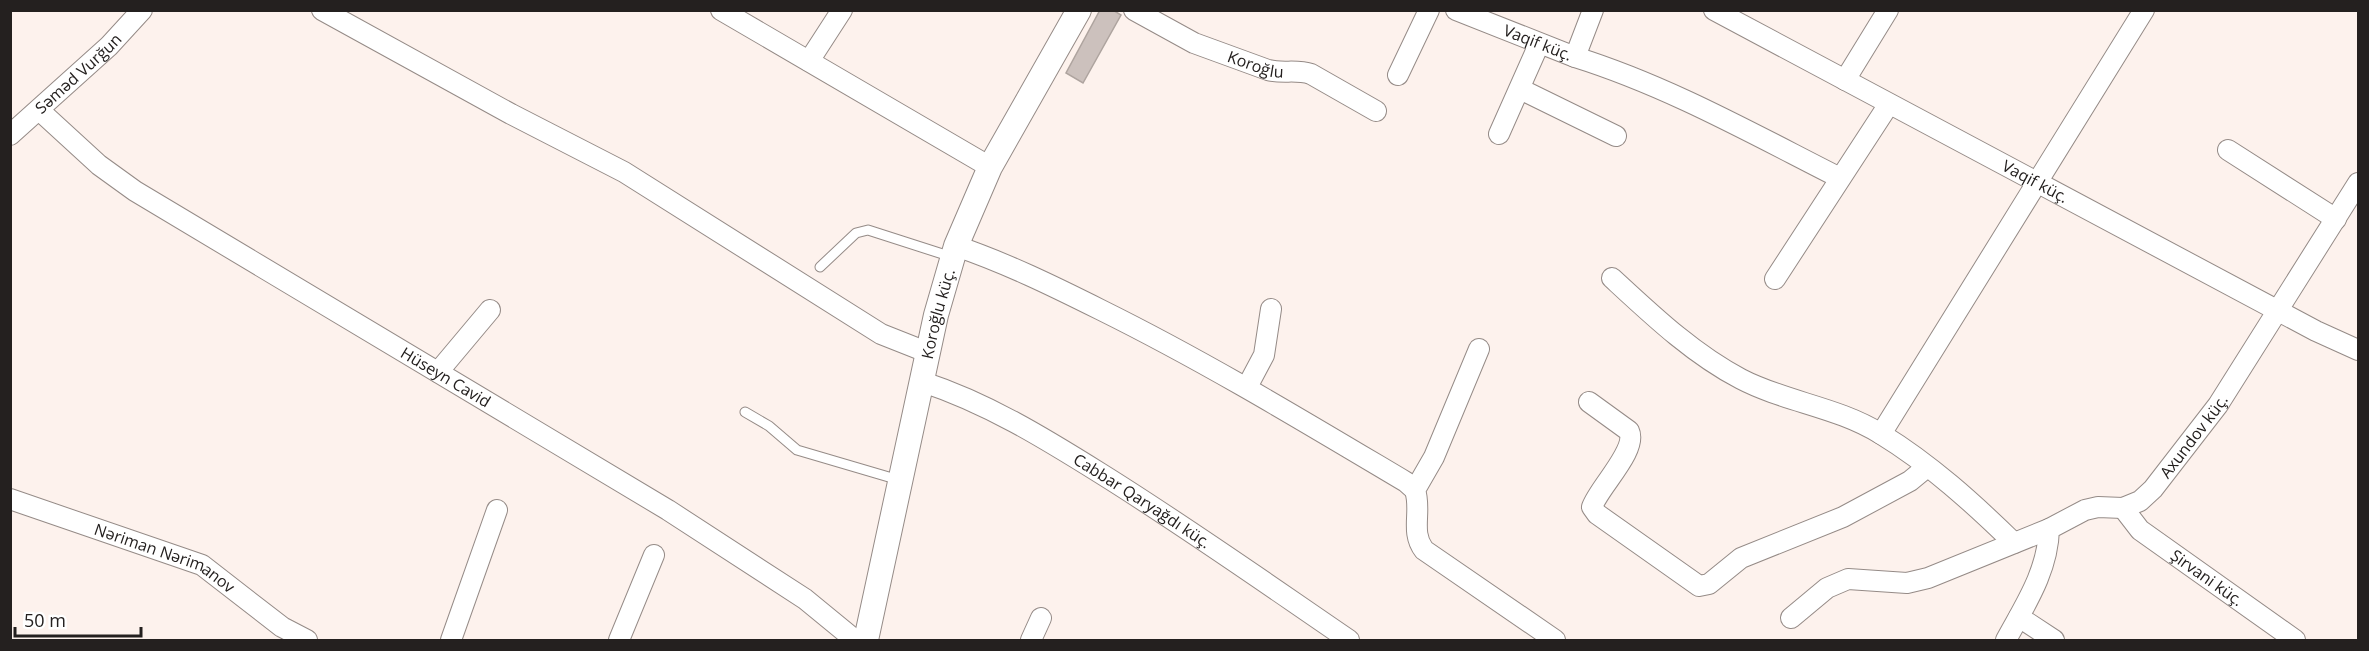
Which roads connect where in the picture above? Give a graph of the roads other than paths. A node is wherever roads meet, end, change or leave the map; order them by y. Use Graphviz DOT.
graph roads {
  1 [pos="142,10"];
  2 [pos="322,10"];
  3 [pos="721,10"];
  4 [pos="842,10"];
  5 [pos="1079,10"];
  6 [pos="1134,10"];
  7 [pos="1429,10"];
  8 [pos="1593,10"];
  9 [pos="1714,10"];
  10 [pos="1888,10"];
  11 [pos="2144,10"];
  12 [pos="1466,12"];
  13 [pos="1539,44"];
  14 [pos="1575,57"];
  15 [pos="808,61"];
  16 [pos="1398,75"];
  17 [pos="1845,80"];
  18 [pos="1520,90"];
  19 [pos="1889,104"];
  20 [pos="39,110"];
  21 [pos="1376,111"];
  22 [pos="1498,134"];
  23 [pos="10,135"];
  24 [pos="1616,136"];
  25 [pos="2229,150"];
  26 [pos="990,167"];
  27 [pos="1840,178"];
  28 [pos="2036,182"];
  29 [pos="2358,183"];
  30 [pos="2336,219"];
  31 [pos="954,251"];
  32 [pos="820,267"];
  33 [pos="1612,278"];
  34 [pos="1776,279"];
  35 [pos="1271,309"];
  36 [pos="490,310"];
  37 [pos="2279,310"];
  38 [pos="1479,349"];
  39 [pos="2358,350"];
  40 [pos="928,353"];
  41 [pos="438,372"];
  42 [pos="923,382"];
  43 [pos="1247,387"];
  44 [pos="1590,402"];
  45 [pos="745,412"];
  46 [pos="1881,434"];
  47 [pos="1927,467"];
  48 [pos="901,481"];
  49 [pos="1415,490"];
  50 [pos="10,499"];
  51 [pos="2123,508"];
  52 [pos="497,510"];
  53 [pos="2049,530"];
  54 [pos="2014,543"];
  55 [pos="654,555"];
  56 [pos="2019,617"];
  57 [pos="1041,618"];
  58 [pos="1791,618"];
  59 [pos="307,640"];
  60 [pos="451,640"];
  61 [pos="619,640"];
  62 [pos="855,640"];
  63 [pos="866,640"];
  64 [pos="1031,640"];
  65 [pos="1349,640"];
  66 [pos="1555,640"];
  67 [pos="2006,640"];
  68 [pos="2054,640"];
  69 [pos="2295,640"];
  1 -- 20 [label="street, Səməd Vurğun"];
  2 -- 40 [label="street"];
  3 -- 15 [label="street"];
  4 -- 15 [label="street"];
  5 -- 26 [label="street, Koroğlu küç."];
  6 -- 21 [label="street, Koroğlu"];
  7 -- 16 [label="street"];
  8 -- 14 [label="street, Vaqif küç."];
  9 -- 17 [label="street, Vaqif küç."];
  10 -- 17 [label="street"];
  11 -- 28 [label="street"];
  12 -- 13 [label="street, Vaqif küç."];
  13 -- 14 [label="street, Vaqif küç."];
  13 -- 18 [label="street"];
  14 -- 27 [label="street"];
  15 -- 26 [label="street"];
  17 -- 19 [label="street, Vaqif küç."];
  18 -- 22 [label="street"];
  18 -- 24 [label="street"];
  19 -- 27 [label="street"];
  19 -- 28 [label="street, Vaqif küç."];
  20 -- 23 [label="street, Səməd Vurğun"];
  20 -- 41 [label="street, Hüseyn Cavid"];
  25 -- 30 [label="street"];
  26 -- 31 [label="street, Koroğlu küç."];
  27 -- 34 [label="street"];
  28 -- 37 [label="street, Vaqif küç."];
  28 -- 46 [label="street"];
  29 -- 30 [label="street, Axundov küç."];
  30 -- 37 [label="street, Axundov küç."];
  31 -- 32 [label="lane"];
  31 -- 40 [label="street, Koroğlu küç."];
  31 -- 43 [label="street"];
  33 -- 46 [label="street"];
  35 -- 43 [label="street"];
  36 -- 41 [label="street"];
  37 -- 39 [label="street, Vaqif küç."];
  37 -- 51 [label="street, Axundov küç."];
  38 -- 49 [label="street"];
  40 -- 42 [label="street, Koroğlu küç."];
  41 -- 62 [label="street, Hüseyn Cavid"];
  42 -- 48 [label="street, Koroğlu küç."];
  42 -- 65 [label="street, Cabbar Qaryağdı küç."];
  43 -- 49 [label="street"];
  44 -- 47 [label="street"];
  45 -- 48 [label="lane"];
  46 -- 47 [label="street"];
  47 -- 54 [label="street"];
  48 -- 63 [label="street, Koroğlu küç."];
  49 -- 66 [label="street"];
  50 -- 59 [label="street, Nəriman Nərimanov"];
  51 -- 53 [label="street, Axundov küç."];
  51 -- 69 [label="street, Şirvani küç."];
  52 -- 60 [label="street"];
  53 -- 54 [label="street, Axundov küç."];
  53 -- 56 [label="street"];
  54 -- 58 [label="street, Axundov küç."];
  55 -- 61 [label="street"];
  56 -- 67 [label="street"];
  56 -- 68 [label="street"];
  57 -- 64 [label="street"];
}
